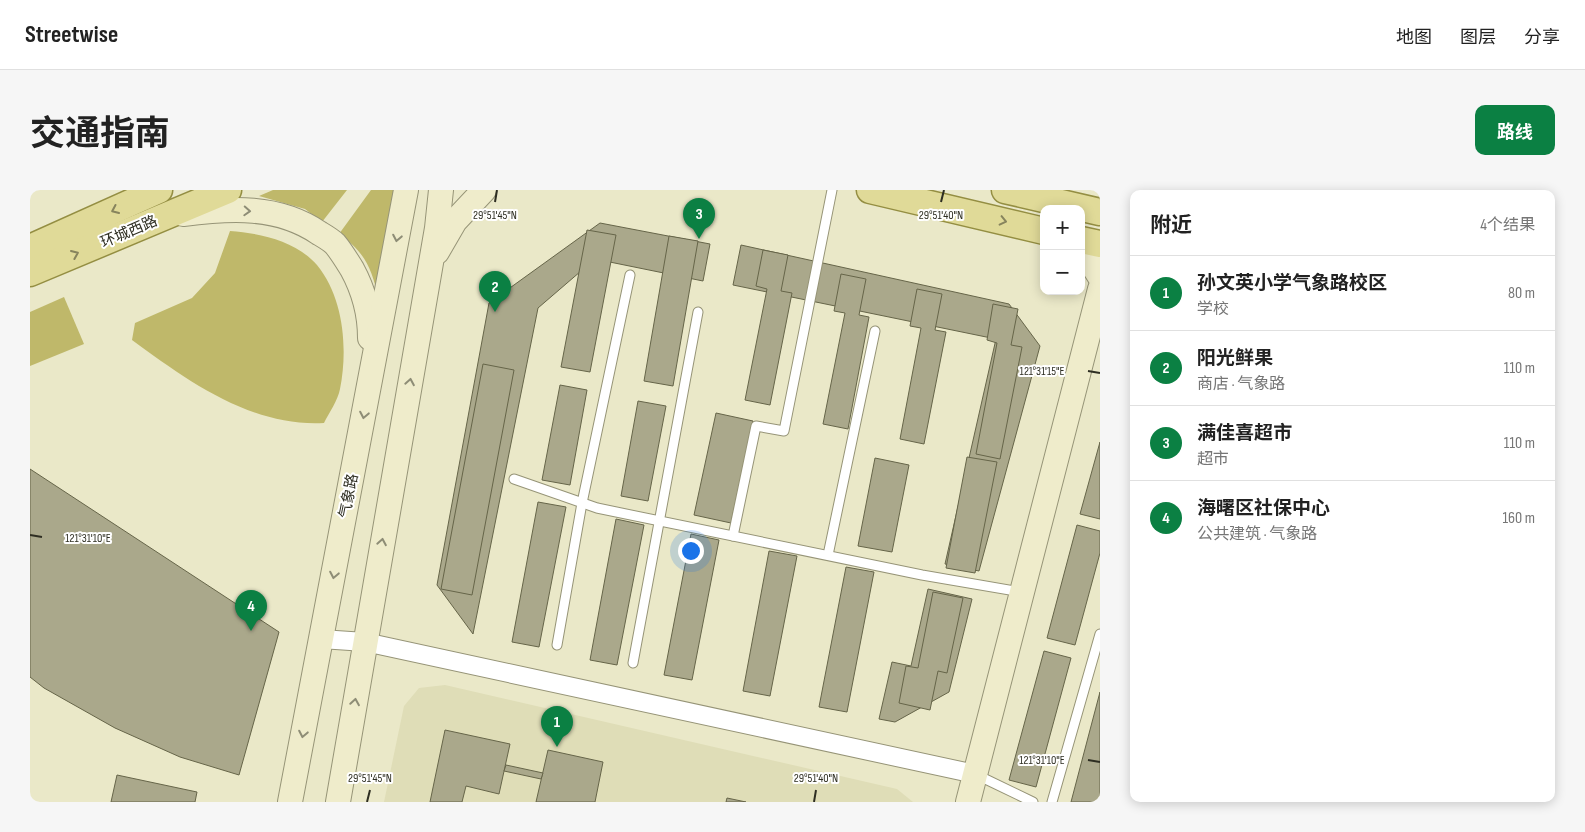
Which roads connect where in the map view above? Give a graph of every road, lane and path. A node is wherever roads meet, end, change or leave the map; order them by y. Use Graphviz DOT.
graph roads {
  1 [pos="159,190"];
  2 [pos="228,190"];
  3 [pos="406,190"];
  4 [pos="441,190"];
  5 [pos="484,190"];
  6 [pos="832,190"];
  7 [pos="870,190"];
  8 [pos="1005,190"];
  9 [pos="1064,201"];
  10 [pos="1100,212"];
  11 [pos="164,217"];
  12 [pos="1040,230"];
  13 [pos="1085,241"];
  14 [pos="1100,244"];
  15 [pos="30,248"];
  16 [pos="1083,250"];
  17 [pos="430,264"];
  18 [pos="30,273"];
  19 [pos="630,275"];
  20 [pos="1100,277"];
  21 [pos="1100,289"];
  22 [pos="698,312"];
  23 [pos="876,331"];
  24 [pos="370,385"];
  25 [pos="514,479"];
  26 [pos="582,503"];
  27 [pos="660,521"];
  28 [pos="733,536"];
  29 [pos="828,555"];
  30 [pos="1022,592"];
  31 [pos="1100,634"];
  32 [pos="321,639"];
  33 [pos="364,642"];
  34 [pos="557,645"];
  35 [pos="633,663"];
  36 [pos="975,774"];
  37 [pos="290,802"];
  38 [pos="338,802"];
  39 [pos="968,802"];
  40 [pos="1033,802"];
  41 [pos="1052,802"];
  1 -- 15 [label="main road, 环城西路, one-way"];
  2 -- 11 [label="main road, 环城西路"];
  3 -- 24 [label="street, 气象路, one-way"];
  4 -- 17 [label="street"];
  5 -- 17 [label="street"];
  6 -- 28 [label="lane"];
  7 -- 12 [label="main road, one-way"];
  8 -- 9 [label="main road"];
  9 -- 10 [label="main road"];
  18 -- 11 [label="main road, 环城西路, one-way"];
  11 -- 24 [label="street, one-way"];
  13 -- 14 [label="main road"];
  16 -- 20 [label="street"];
  33 -- 17 [label="street, one-way"];
  19 -- 26 [label="lane"];
  21 -- 30 [label="street"];
  22 -- 27 [label="lane"];
  23 -- 29 [label="lane"];
  24 -- 32 [label="street, 气象路, one-way"];
  25 -- 26 [label="lane"];
  26 -- 27 [label="lane"];
  26 -- 34 [label="lane"];
  27 -- 28 [label="lane"];
  27 -- 35 [label="lane"];
  28 -- 29 [label="lane"];
  29 -- 30 [label="lane"];
  30 -- 36 [label="street"];
  31 -- 41 [label="lane"];
  32 -- 33 [label="street"];
  32 -- 37 [label="street, 气象路, one-way"];
  33 -- 36 [label="street"];
  38 -- 33 [label="street, one-way"];
  36 -- 39 [label="street"];
  36 -- 40 [label="lane"];
}
